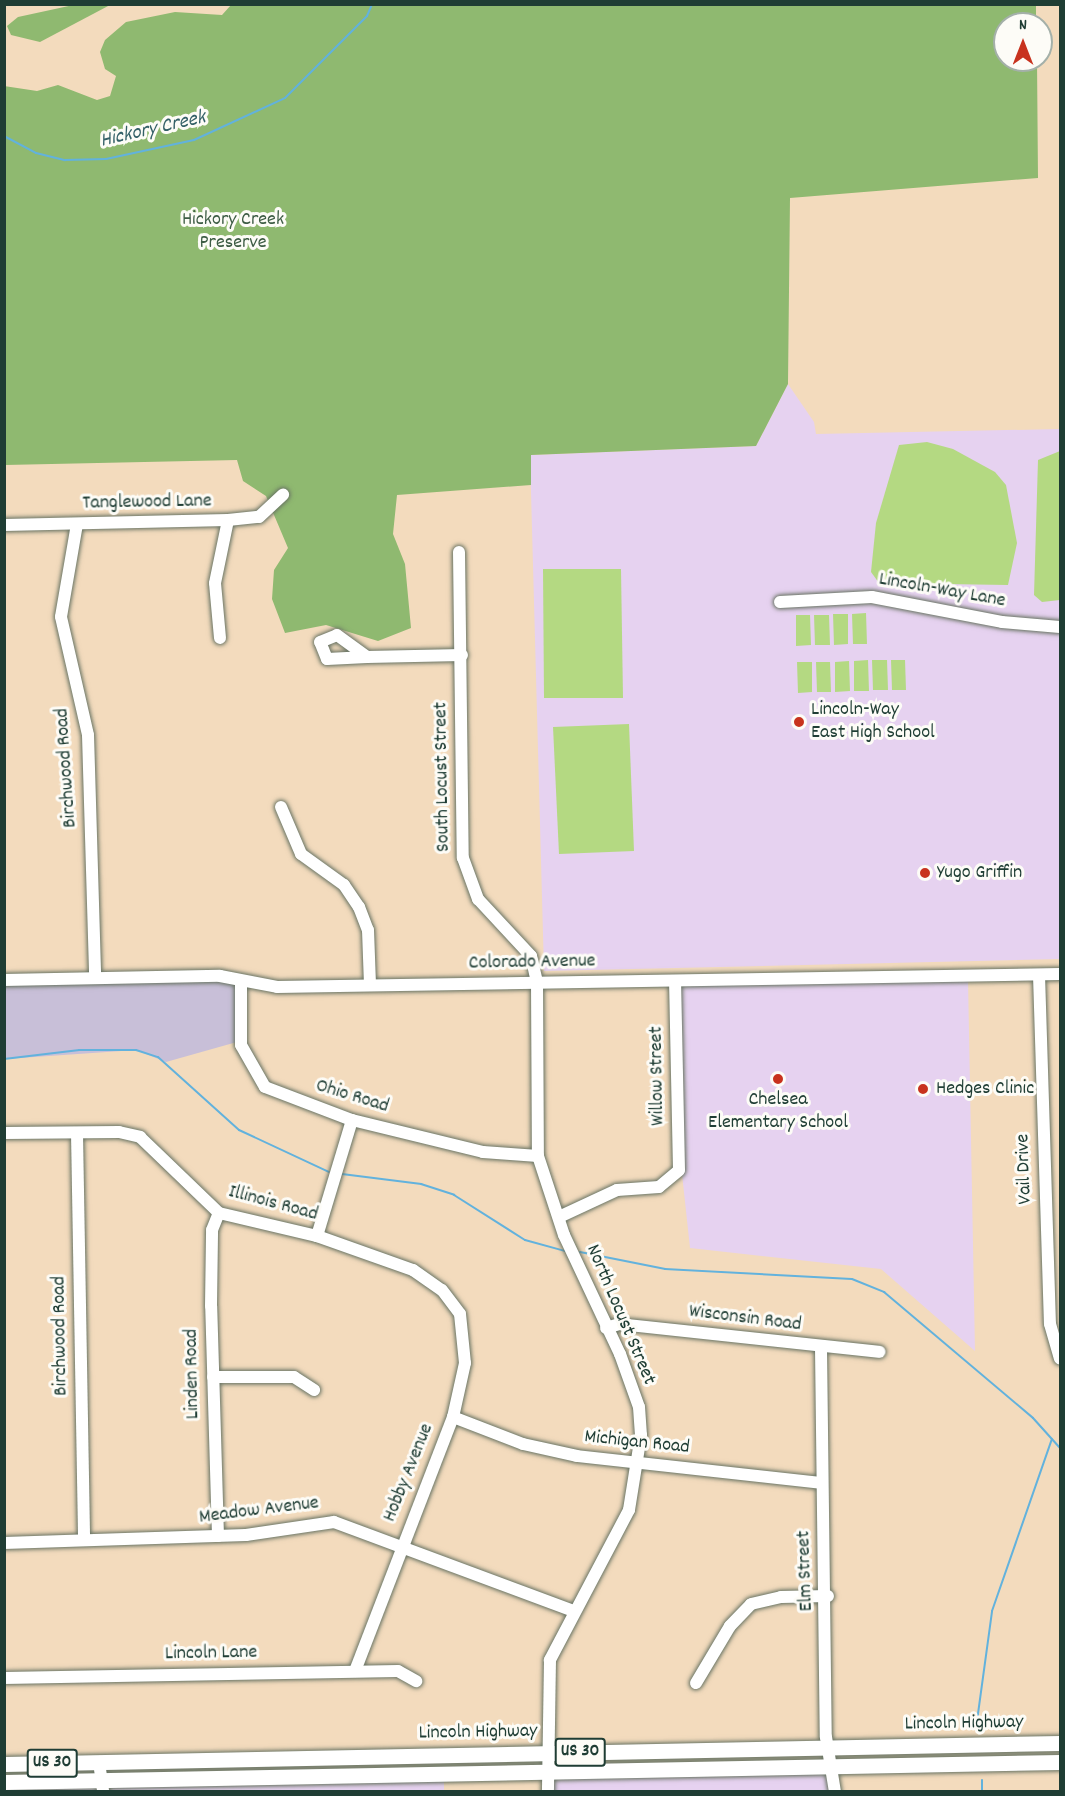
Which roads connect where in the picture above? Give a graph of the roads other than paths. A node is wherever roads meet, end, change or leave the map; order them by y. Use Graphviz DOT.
graph roads {
  1 [pos="283,495"];
  2 [pos="228,520"];
  3 [pos="76,524"];
  4 [pos="4,525"];
  5 [pos="459,552"];
  6 [pos="780,602"];
  7 [pos="1060,627"];
  8 [pos="220,638"];
  9 [pos="462,655"];
  10 [pos="367,657"];
  11 [pos="281,807"];
  12 [pos="1060,974"];
  13 [pos="1039,975"];
  14 [pos="95,978"];
  15 [pos="4,980"];
  16 [pos="537,982"];
  17 [pos="675,982"];
  18 [pos="241,983"];
  19 [pos="370,985"];
  20 [pos="352,1120"];
  21 [pos="4,1133"];
  22 [pos="76,1133"];
  23 [pos="538,1156"];
  24 [pos="219,1213"];
  25 [pos="559,1217"];
  26 [pos="317,1236"];
  27 [pos="442,1290"];
  28 [pos="606,1328"];
  29 [pos="821,1348"];
  30 [pos="880,1352"];
  31 [pos="1060,1359"];
  32 [pos="213,1377"];
  33 [pos="314,1390"];
  34 [pos="453,1417"];
  35 [pos="638,1463"];
  36 [pos="822,1483"];
  37 [pos="218,1536"];
  38 [pos="84,1539"];
  39 [pos="4,1543"];
  40 [pos="402,1543"];
  41 [pos="828,1596"];
  42 [pos="573,1611"];
  43 [pos="355,1671"];
  44 [pos="4,1678"];
  45 [pos="416,1681"];
  46 [pos="696,1683"];
  47 [pos="1060,1743"];
  48 [pos="831,1748"];
  49 [pos="548,1753"];
  50 [pos="99,1762"];
  51 [pos="1060,1762"];
  52 [pos="4,1764"];
  53 [pos="833,1767"];
  54 [pos="548,1771"];
  55 [pos="4,1782"];
  56 [pos="99,1788"];
  57 [pos="548,1791"];
  58 [pos="835,1791"];
  1 -- 2 [label="street, Tanglewood Lane"];
  2 -- 3 [label="street, Tanglewood Lane"];
  2 -- 8 [label="street"];
  3 -- 4 [label="street, Tanglewood Lane"];
  3 -- 14 [label="street, Birchwood Road"];
  5 -- 9 [label="street, South Locust Street"];
  6 -- 7 [label="street, Lincoln-Way Lane"];
  9 -- 10 [label="street"];
  9 -- 16 [label="street, South Locust Street"];
  11 -- 19 [label="street"];
  12 -- 13 [label="street, Colorado Avenue"];
  13 -- 17 [label="street, Colorado Avenue"];
  13 -- 31 [label="street, Vail Drive"];
  14 -- 15 [label="street, Colorado Avenue"];
  14 -- 18 [label="street, Colorado Avenue"];
  16 -- 17 [label="street, Colorado Avenue"];
  16 -- 19 [label="street, Colorado Avenue"];
  16 -- 23 [label="street, North Locust Street"];
  17 -- 25 [label="street, Willow Street"];
  18 -- 19 [label="street, Colorado Avenue"];
  18 -- 20 [label="street, Ohio Road"];
  20 -- 23 [label="street, Ohio Road"];
  20 -- 26 [label="street"];
  21 -- 22 [label="street, Illinois Road"];
  22 -- 24 [label="street, Illinois Road"];
  22 -- 38 [label="street, Birchwood Road"];
  23 -- 25 [label="street, North Locust Street"];
  24 -- 26 [label="street, Illinois Road"];
  24 -- 32 [label="street, Linden Road"];
  25 -- 28 [label="street, North Locust Street"];
  26 -- 27 [label="street, Illinois Road"];
  27 -- 34 [label="street, Hobby Avenue"];
  28 -- 29 [label="street, Wisconsin Road"];
  28 -- 35 [label="street, North Locust Street"];
  29 -- 30 [label="street, Wisconsin Road"];
  29 -- 36 [label="street, Elm Street"];
  32 -- 33 [label="street"];
  32 -- 37 [label="street, Linden Road"];
  34 -- 35 [label="street, Michigan Road"];
  34 -- 40 [label="street, Hobby Avenue"];
  35 -- 36 [label="street, Michigan Road"];
  35 -- 42 [label="street, North Locust Street"];
  36 -- 41 [label="street, Elm Street"];
  37 -- 38 [label="street, Meadow Avenue"];
  37 -- 40 [label="street, Meadow Avenue"];
  38 -- 39 [label="street, Meadow Avenue"];
  40 -- 42 [label="street, Meadow Avenue"];
  40 -- 43 [label="street, Hobby Avenue"];
  41 -- 46 [label="street"];
  41 -- 48 [label="street, Elm Street"];
  42 -- 49 [label="street, North Locust Street"];
  43 -- 44 [label="street, Lincoln Lane"];
  43 -- 45 [label="street, Lincoln Lane"];
  47 -- 48 [label="main road, Lincoln Highway / US 30"];
  48 -- 49 [label="main road, Lincoln Highway / US 30"];
  48 -- 53 [label="street, Elm Street"];
  49 -- 50 [label="main road, Lincoln Highway / US 30"];
  49 -- 54 [label="street, North Locust Street"];
  50 -- 52 [label="main road, Lincoln Highway / US 30"];
  50 -- 56 [label="street"];
  51 -- 53 [label="main road, Lincoln Highway / US 30"];
  53 -- 54 [label="main road, Lincoln Highway / US 30"];
  53 -- 58 [label="street, Elm Street"];
  54 -- 56 [label="main road, Lincoln Highway / US 30"];
  54 -- 57 [label="street, North Locust Street"];
  55 -- 56 [label="main road, Lincoln Highway / US 30"];
}
